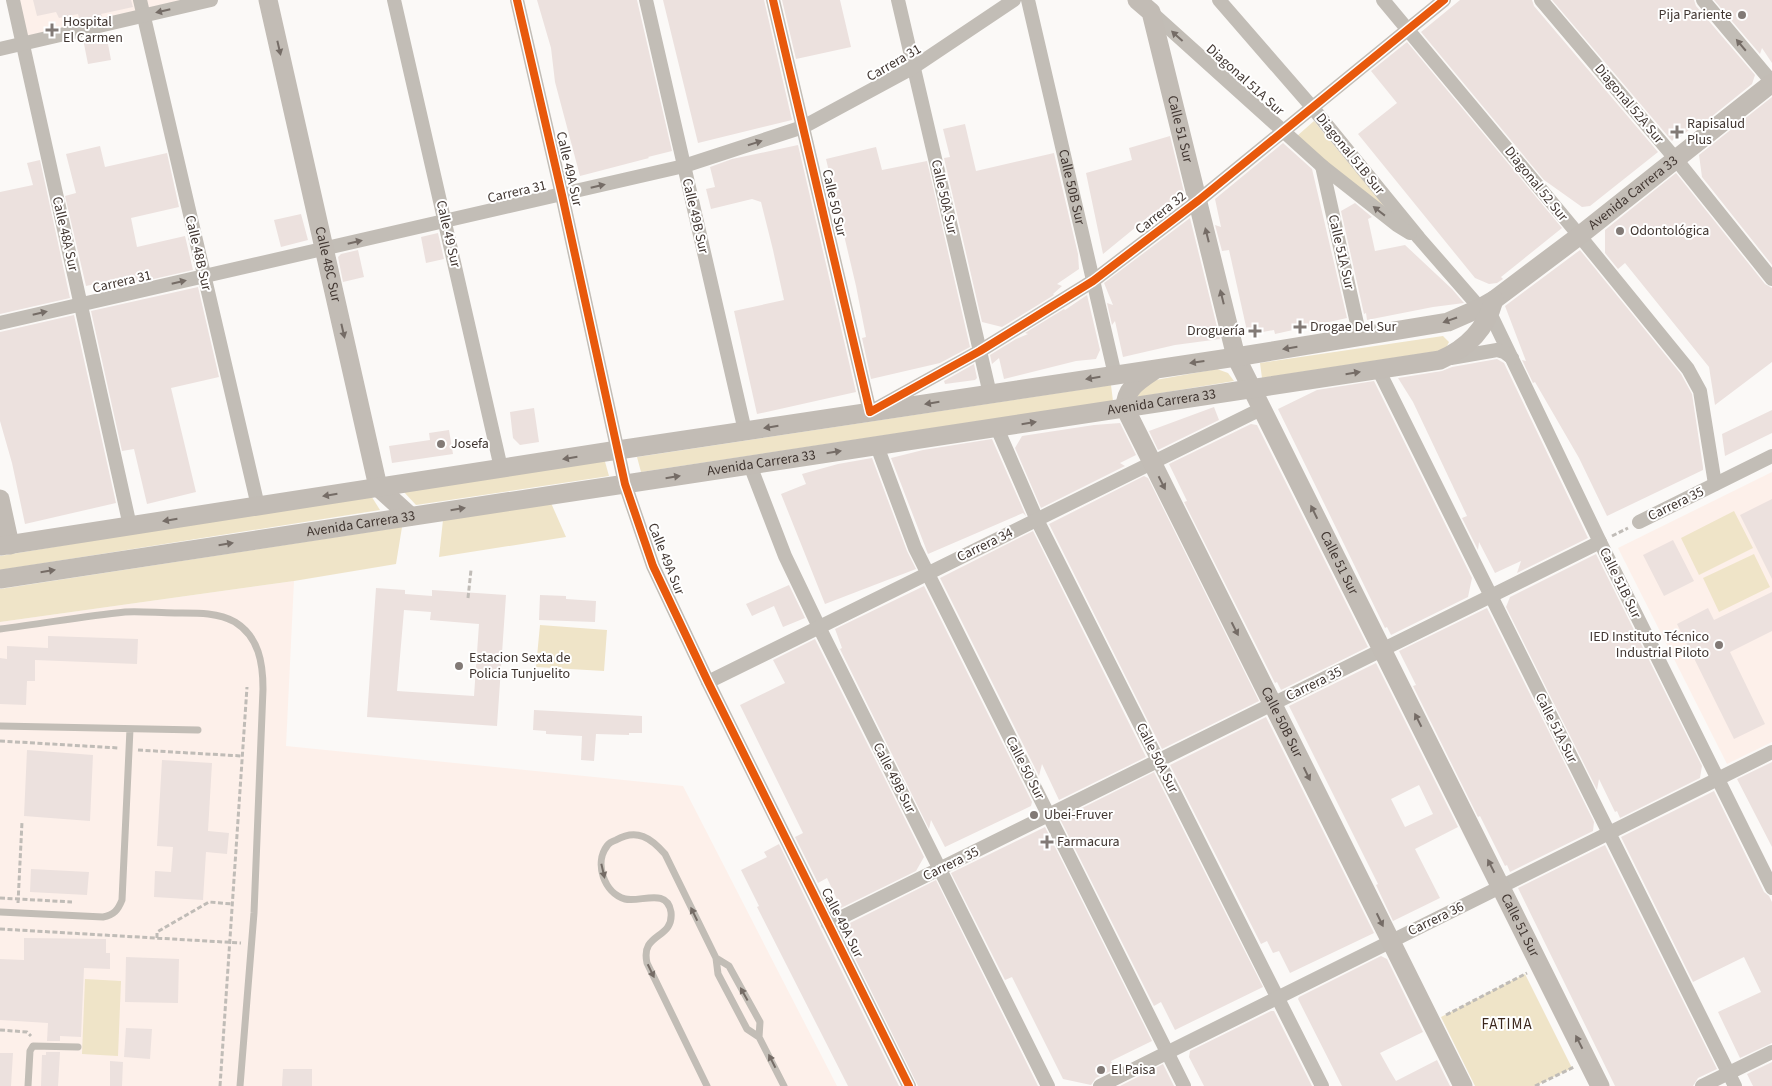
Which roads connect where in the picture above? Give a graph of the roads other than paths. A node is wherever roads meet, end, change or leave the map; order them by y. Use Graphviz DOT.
graph roads {
  1 [pos="13,0"];
  2 [pos="140,0"];
  3 [pos="211,0"];
  4 [pos="268,0"];
  5 [pos="394,0"];
  6 [pos="517,0"];
  7 [pos="646,0"];
  8 [pos="773,0"];
  9 [pos="898,0"];
  10 [pos="1014,0"];
  11 [pos="1028,0"];
  12 [pos="1219,0"];
  13 [pos="1383,0"];
  14 [pos="1444,0"];
  15 [pos="1541,0"];
  16 [pos="1703,0"];
  17 [pos="1144,6"];
  18 [pos="144,16"];
  19 [pos="1408,28"];
  20 [pos="23,45"];
  21 [pos="0,49"];
  22 [pos="914,67"];
  23 [pos="1772,82"];
  24 [pos="1312,107"];
  25 [pos="803,127"];
  26 [pos="1282,130"];
  27 [pos="1675,159"];
  28 [pos="684,166"];
  29 [pos="1322,166"];
  30 [pos="562,195"];
  31 [pos="1199,200"];
  32 [pos="445,221"];
  33 [pos="1579,236"];
  34 [pos="1419,238"];
  35 [pos="324,249"];
  36 [pos="203,276"];
  37 [pos="1772,279"];
  38 [pos="1093,281"];
  39 [pos="80,304"];
  40 [pos="1488,307"];
  41 [pos="0,322"];
  42 [pos="1360,337"];
  43 [pos="980,351"];
  44 [pos="1236,356"];
  45 [pos="1512,358"];
  46 [pos="1440,360"];
  47 [pos="1158,368"];
  48 [pos="1378,369"];
  49 [pos="1115,375"];
  50 [pos="1252,389"];
  51 [pos="990,394"];
  52 [pos="1125,408"];
  53 [pos="1262,408"];
  54 [pos="870,412"];
  55 [pos="997,428"];
  56 [pos="745,431"];
  57 [pos="877,446"];
  58 [pos="618,450"];
  59 [pos="1772,456"];
  60 [pos="1152,463"];
  61 [pos="750,465"];
  62 [pos="501,468"];
  63 [pos="625,484"];
  64 [pos="1715,484"];
  65 [pos="378,488"];
  66 [pos="0,499"];
  67 [pos="258,506"];
  68 [pos="410,516"];
  69 [pos="1037,520"];
  70 [pos="1639,522"];
  71 [pos="130,526"];
  72 [pos="1600,542"];
  73 [pos="5,545"];
  74 [pos="928,574"];
  75 [pos="0,579"];
  76 [pos="1491,596"];
  77 [pos="819,628"];
  78 [pos="0,629"];
  79 [pos="1382,650"];
  80 [pos="708,682"];
  81 [pos="1273,704"];
  82 [pos="0,726"];
  83 [pos="130,729"];
  84 [pos="198,730"];
  85 [pos="1772,752"];
  86 [pos="1159,761"];
  87 [pos="1718,779"];
  88 [pos="1049,815"];
  89 [pos="1609,833"];
  90 [pos="940,869"];
  91 [pos="1501,887"];
  92 [pos="1772,888"];
  93 [pos="0,912"];
  94 [pos="828,924"];
  95 [pos="1391,942"];
  96 [pos="716,958"];
  97 [pos="1278,998"];
  98 [pos="759,1037"];
  99 [pos="78,1047"];
  100 [pos="1772,1052"];
  101 [pos="1167,1053"];
  102 [pos="1729,1073"];
  103 [pos="28,1086"];
  104 [pos="240,1086"];
  105 [pos="706,1086"];
  106 [pos="784,1086"];
  107 [pos="909,1086"];
  108 [pos="1048,1086"];
  109 [pos="1100,1086"];
  110 [pos="1184,1086"];
  111 [pos="1322,1086"];
  112 [pos="1463,1086"];
  113 [pos="1600,1086"];
  114 [pos="1702,1086"];
  115 [pos="1735,1086"];
  1 -- 20 [label="street, Calle 48A Sur"];
  2 -- 18 [label="street, Calle 48B Sur"];
  3 -- 18 [label="street, one-way"];
  4 -- 35 [label="main road, Calle 48C Sur, one-way"];
  5 -- 32 [label="street, Calle 49 Sur"];
  6 -- 30 [label="street, Calle 49A Sur"];
  7 -- 28 [label="street, Calle 49B Sur"];
  8 -- 25 [label="street, Calle 50 Sur"];
  9 -- 22 [label="street, Calle 50A Sur"];
  10 -- 22 [label="street, Carrera 31"];
  11 -- 38 [label="street, Calle 50B Sur"];
  12 -- 24 [label="street, Diagonal 51B Sur"];
  13 -- 19 [label="street, Diagonal 52 Sur"];
  14 -- 19 [label="street, Carrera 32"];
  15 -- 27 [label="street, Diagonal 52A Sur"];
  23 -- 16 [label="street, one-way"];
  26 -- 17 [label="street, Diagonal 51A Sur, one-way"];
  17 -- 31 [label="main road, Calle 51 Sur"];
  18 -- 20 [label="street"];
  18 -- 36 [label="street, Calle 48B Sur"];
  19 -- 24 [label="street, Carrera 32"];
  19 -- 33 [label="street, Diagonal 52 Sur"];
  20 -- 21 [label="street"];
  20 -- 39 [label="street, Calle 48A Sur"];
  22 -- 25 [label="street, Carrera 31"];
  22 -- 43 [label="street, Calle 50A Sur"];
  23 -- 27 [label="main road, Avenida Carrera 33"];
  24 -- 26 [label="street, Carrera 32"];
  24 -- 34 [label="street, Diagonal 51B Sur"];
  28 -- 25 [label="street, Carrera 31, one-way"];
  25 -- 54 [label="street, Calle 50 Sur"];
  26 -- 29 [label="street, Diagonal 51A Sur"];
  26 -- 31 [label="street, Carrera 32"];
  27 -- 33 [label="main road, Avenida Carrera 33"];
  27 -- 37 [label="street, Diagonal 52A Sur"];
  30 -- 28 [label="street, Carrera 31, one-way"];
  28 -- 56 [label="street, Calle 49B Sur"];
  34 -- 29 [label="street, Diagonal 51A Sur, one-way"];
  29 -- 42 [label="street, Calle 51A Sur"];
  30 -- 32 [label="street, Carrera 31"];
  30 -- 58 [label="street, Calle 49A Sur"];
  31 -- 38 [label="street, Carrera 32"];
  44 -- 31 [label="main road, Calle 51 Sur, one-way"];
  35 -- 32 [label="street, Carrera 31, one-way"];
  32 -- 62 [label="street, Calle 49 Sur"];
  33 -- 40 [label="main road, Avenida Carrera 33"];
  33 -- 64 [label="street, Diagonal 52 Sur"];
  34 -- 40 [label="street, Diagonal 51B Sur"];
  35 -- 36 [label="street, Carrera 31"];
  35 -- 65 [label="main road, Calle 48C Sur, one-way"];
  39 -- 36 [label="street, Carrera 31, one-way"];
  36 -- 67 [label="street, Calle 48B Sur"];
  38 -- 43 [label="street, Carrera 32"];
  38 -- 49 [label="street, Calle 50B Sur"];
  41 -- 39 [label="street, Carrera 31, one-way"];
  39 -- 71 [label="street, Calle 48A Sur"];
  40 -- 42 [label="main road, Avenida Carrera 33, one-way"];
  40 -- 45 [label="street, Calle 51B Sur"];
  40 -- 46 [label="main road, Avenida Carrera 33"];
  42 -- 44 [label="main road, Avenida Carrera 33, one-way"];
  43 -- 51 [label="street, Calle 50A Sur"];
  43 -- 54 [label="street, Carrera 32"];
  44 -- 47 [label="main road, Avenida Carrera 33, one-way"];
  44 -- 50 [label="main road, Calle 51 Sur"];
  45 -- 46 [label="street"];
  45 -- 72 [label="street, Calle 51B Sur"];
  46 -- 48 [label="main road, Avenida Carrera 33"];
  47 -- 49 [label="main road, Avenida Carrera 33"];
  47 -- 52 [label="main road"];
  50 -- 48 [label="main road, Avenida Carrera 33, one-way"];
  48 -- 76 [label="street, Calle 51A Sur"];
  49 -- 51 [label="main road, Avenida Carrera 33, one-way"];
  50 -- 52 [label="main road, Avenida Carrera 33"];
  50 -- 53 [label="main road, Calle 51 Sur"];
  51 -- 54 [label="main road, Avenida Carrera 33, one-way"];
  55 -- 52 [label="main road, Avenida Carrera 33, one-way"];
  52 -- 60 [label="main road, Calle 50B Sur"];
  53 -- 60 [label="street, Carrera 34"];
  79 -- 53 [label="main road, Calle 51 Sur, one-way"];
  54 -- 56 [label="main road, Avenida Carrera 33, one-way"];
  55 -- 57 [label="main road, Avenida Carrera 33"];
  55 -- 69 [label="street, Calle 50A Sur"];
  56 -- 58 [label="main road, Avenida Carrera 33"];
  61 -- 57 [label="main road, Avenida Carrera 33, one-way"];
  57 -- 74 [label="street, Calle 50 Sur"];
  58 -- 62 [label="main road, Avenida Carrera 33, one-way"];
  58 -- 63 [label="street, Calle 49A Sur"];
  59 -- 64 [label="street, Carrera 35"];
  60 -- 69 [label="street, Carrera 34"];
  60 -- 81 [label="main road, Calle 50B Sur, one-way"];
  63 -- 61 [label="main road, Avenida Carrera 33, one-way"];
  61 -- 77 [label="street, Calle 49B Sur"];
  62 -- 65 [label="main road, Avenida Carrera 33"];
  68 -- 63 [label="main road, Avenida Carrera 33, one-way"];
  63 -- 80 [label="street, Calle 49A Sur"];
  64 -- 70 [label="street, Carrera 35"];
  65 -- 67 [label="main road, Avenida Carrera 33, one-way"];
  65 -- 68 [label="main road"];
  66 -- 73 [label="main road"];
  67 -- 71 [label="main road, Avenida Carrera 33, one-way"];
  75 -- 68 [label="main road, Avenida Carrera 33, one-way"];
  69 -- 74 [label="street, Carrera 34"];
  69 -- 86 [label="street, Calle 50A Sur"];
  71 -- 73 [label="main road, Avenida Carrera 33"];
  72 -- 76 [label="street, Carrera 35"];
  72 -- 87 [label="street, Calle 51B Sur"];
  74 -- 77 [label="street, Carrera 34"];
  74 -- 88 [label="street, Calle 50 Sur"];
  76 -- 79 [label="street, Carrera 35"];
  76 -- 89 [label="street, Calle 51A Sur"];
  77 -- 80 [label="street, Carrera 34"];
  77 -- 90 [label="street, Calle 49B Sur"];
  78 -- 104 [label="lane"];
  79 -- 81 [label="street, Carrera 35"];
  91 -- 79 [label="main road, Calle 51 Sur, one-way"];
  80 -- 94 [label="street, Calle 49A Sur"];
  81 -- 86 [label="street, Carrera 35"];
  81 -- 95 [label="main road, Calle 50B Sur, one-way"];
  82 -- 83 [label="lane"];
  83 -- 84 [label="lane"];
  83 -- 93 [label="lane"];
  85 -- 87 [label="street, Carrera 36"];
  86 -- 88 [label="street, Carrera 35"];
  86 -- 97 [label="street, Calle 50A Sur"];
  87 -- 89 [label="street, Carrera 36"];
  87 -- 92 [label="street, Calle 51B Sur"];
  88 -- 90 [label="street, Carrera 35"];
  88 -- 101 [label="street, Calle 50 Sur"];
  89 -- 91 [label="street, Carrera 36"];
  89 -- 102 [label="street, Calle 51A Sur"];
  90 -- 94 [label="street, Carrera 35"];
  90 -- 108 [label="street, Calle 49B Sur"];
  91 -- 95 [label="street, Carrera 36"];
  113 -- 91 [label="main road, Calle 51 Sur, one-way"];
  94 -- 107 [label="street, Calle 49A Sur"];
  95 -- 97 [label="street, Carrera 36"];
  95 -- 112 [label="main road, Calle 50B Sur"];
  96 -- 98 [label="lane"];
  98 -- 96 [label="lane, one-way"];
  96 -- 105 [label="lane, one-way"];
  97 -- 101 [label="street, Carrera 36"];
  97 -- 111 [label="street, Calle 50A Sur"];
  106 -- 98 [label="lane, one-way"];
  99 -- 103 [label="lane"];
  100 -- 102 [label="street"];
  101 -- 109 [label="street, Carrera 36"];
  101 -- 110 [label="street, Calle 50 Sur"];
  102 -- 114 [label="street"];
  102 -- 115 [label="street, Calle 51A Sur"];
}
